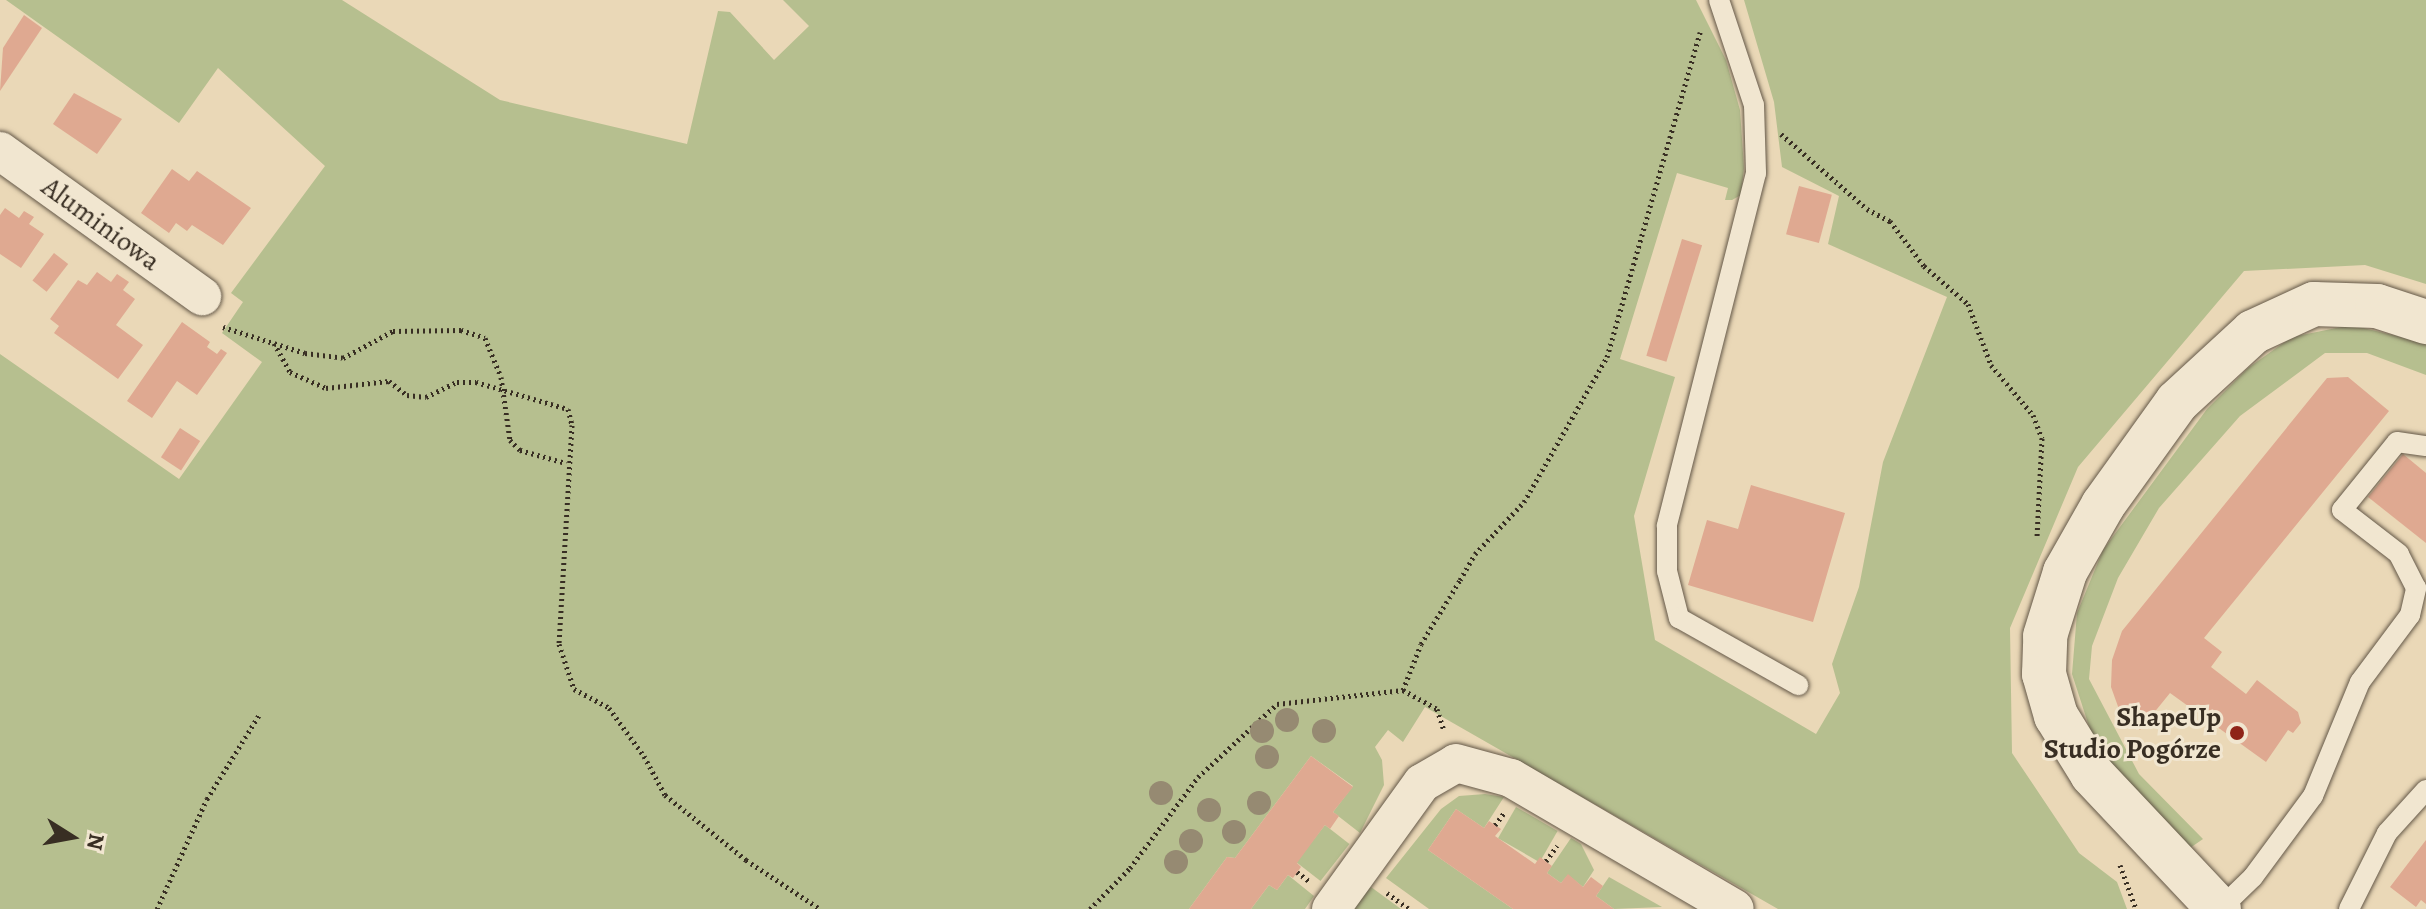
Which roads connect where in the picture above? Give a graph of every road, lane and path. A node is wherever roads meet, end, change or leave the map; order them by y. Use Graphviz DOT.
graph roads {
  1 [pos="1719,0"];
  2 [pos="1700,29"];
  3 [pos="1758,131"];
  4 [pos="0,151"];
  5 [pos="210,311"];
  6 [pos="2426,322"];
  7 [pos="274,343"];
  8 [pos="505,394"];
  9 [pos="2426,446"];
  10 [pos="566,463"];
  11 [pos="2034,547"];
  12 [pos="1798,685"];
  13 [pos="1403,690"];
  14 [pos="259,715"];
  15 [pos="1456,763"];
  16 [pos="2426,790"];
  17 [pos="2117,856"];
  18 [pos="157,909"];
  19 [pos="820,909"];
  20 [pos="1090,909"];
  21 [pos="1331,909"];
  22 [pos="1735,909"];
  23 [pos="2136,909"];
  24 [pos="2219,909"];
  25 [pos="2349,909"];
  1 -- 3 [label="lane"];
  2 -- 13 [label="path"];
  3 -- 11 [label="path"];
  3 -- 12 [label="lane"];
  4 -- 5 [label="street, Aluminiowa"];
  5 -- 7 [label="path"];
  6 -- 24 [label="street"];
  7 -- 8 [label="path"];
  7 -- 8 [label="path"];
  8 -- 10 [label="path"];
  8 -- 10 [label="path"];
  9 -- 24 [label="lane"];
  10 -- 19 [label="path"];
  13 -- 15 [label="path"];
  13 -- 20 [label="path"];
  14 -- 18 [label="path"];
  15 -- 21 [label="street"];
  15 -- 22 [label="street"];
  16 -- 25 [label="lane"];
  17 -- 23 [label="path"];
}
